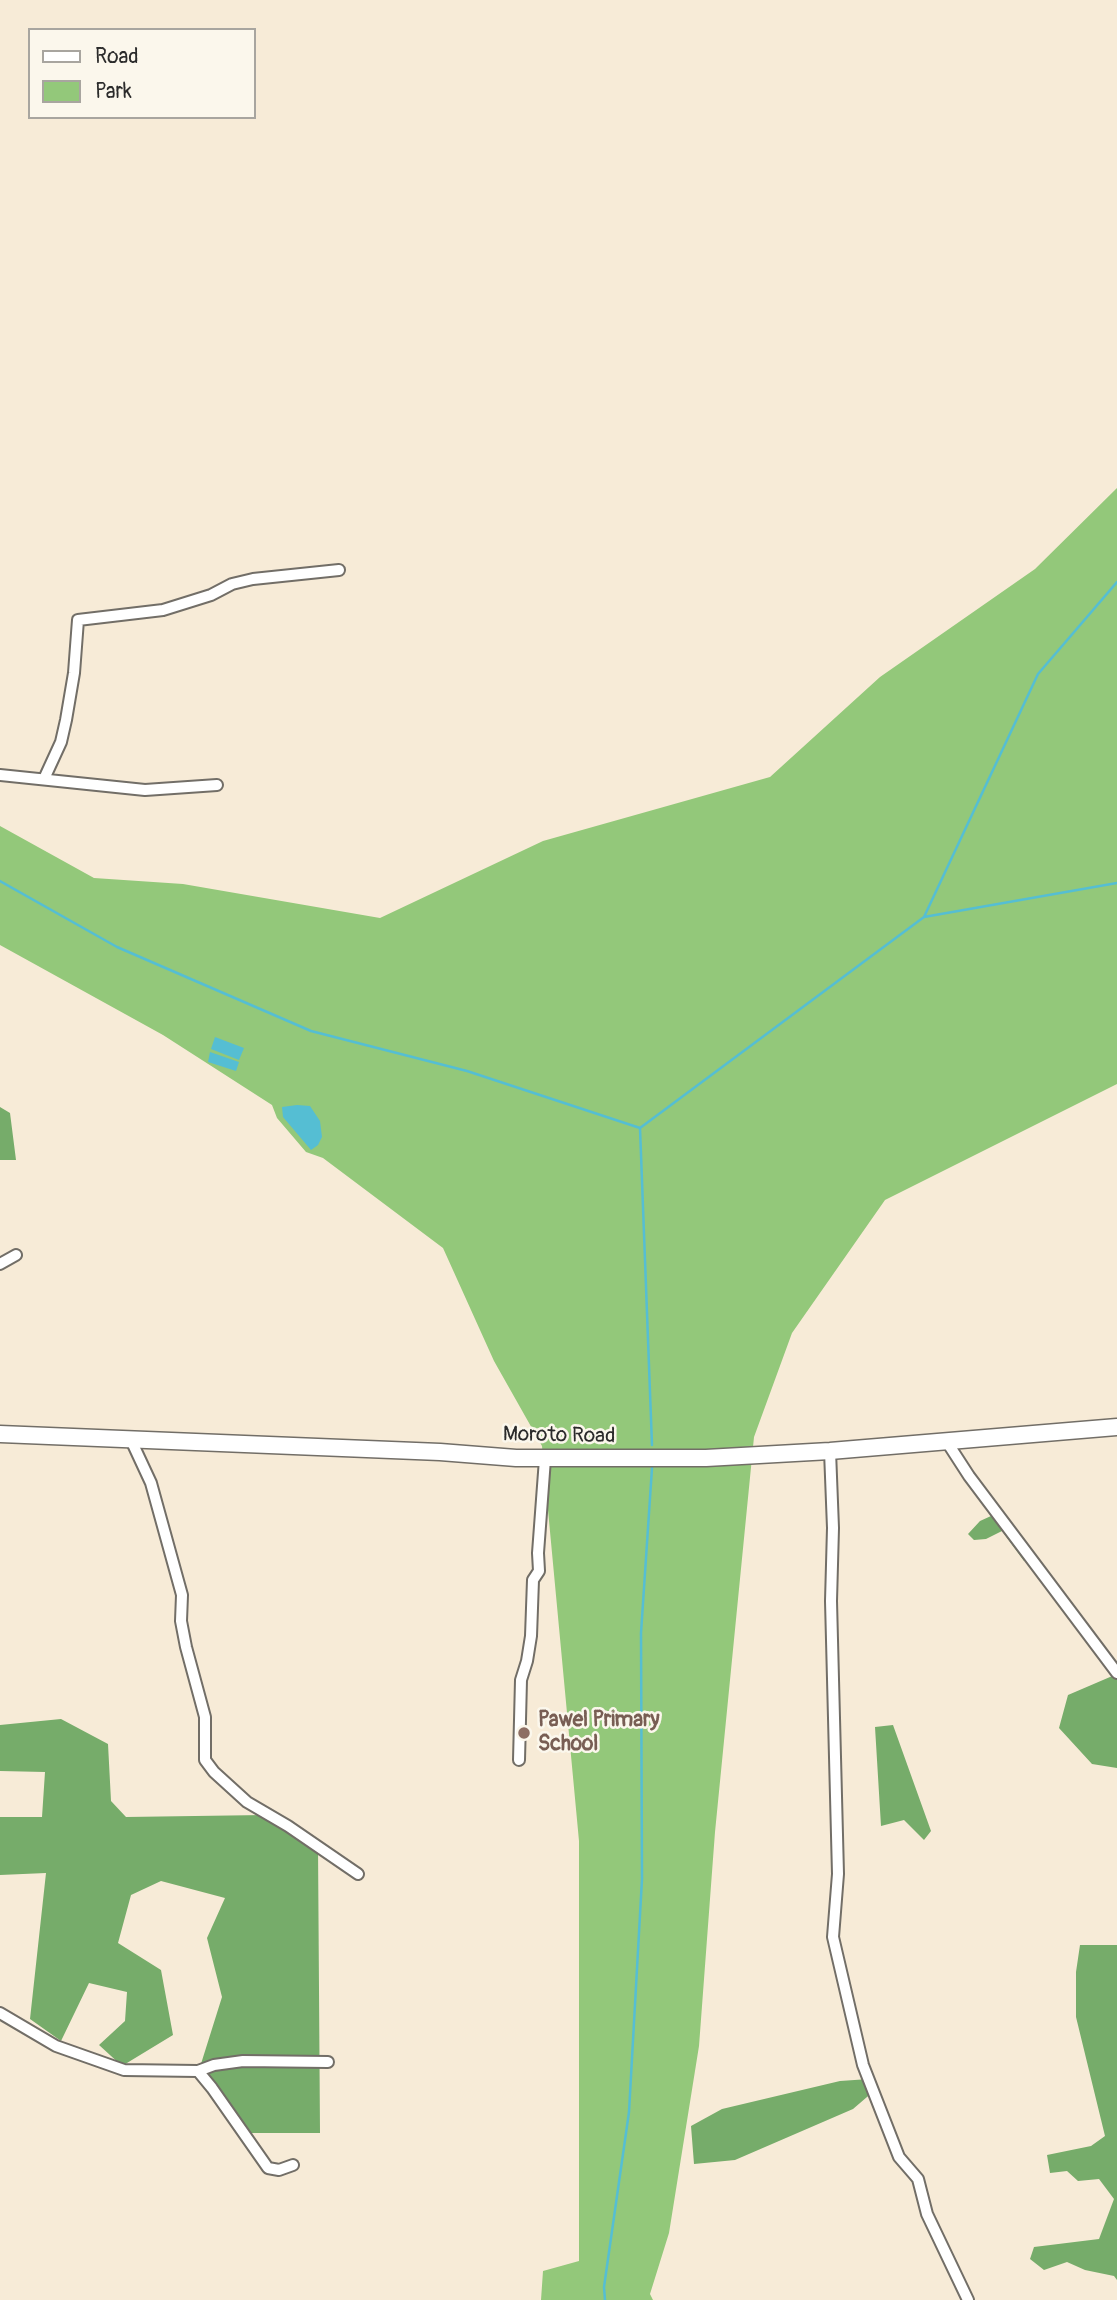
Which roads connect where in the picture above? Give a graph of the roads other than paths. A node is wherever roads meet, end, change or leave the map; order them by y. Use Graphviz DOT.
graph roads {
  1 [pos="338,570"];
  2 [pos="0,775"];
  3 [pos="44,779"];
  4 [pos="217,785"];
  5 [pos="16,1255"];
  6 [pos="0,1264"];
  7 [pos="1117,1427"];
  8 [pos="0,1434"];
  9 [pos="131,1440"];
  10 [pos="947,1442"];
  11 [pos="830,1451"];
  12 [pos="545,1459"];
  13 [pos="1117,1673"];
  14 [pos="519,1760"];
  15 [pos="358,1874"];
  16 [pos="0,2013"];
  17 [pos="328,2062"];
  18 [pos="198,2071"];
  19 [pos="293,2165"];
  20 [pos="968,2300"];
  1 -- 3 [label="street"];
  2 -- 3 [label="street"];
  3 -- 4 [label="street"];
  5 -- 6 [label="street"];
  7 -- 10 [label="main road, Moroto Road"];
  8 -- 9 [label="main road, Moroto Road"];
  9 -- 12 [label="main road, Moroto Road"];
  9 -- 15 [label="street"];
  10 -- 11 [label="main road, Moroto Road"];
  10 -- 13 [label="street"];
  11 -- 12 [label="main road, Moroto Road"];
  11 -- 20 [label="street"];
  12 -- 14 [label="street"];
  16 -- 18 [label="street"];
  17 -- 18 [label="street"];
  18 -- 19 [label="street"];
}
